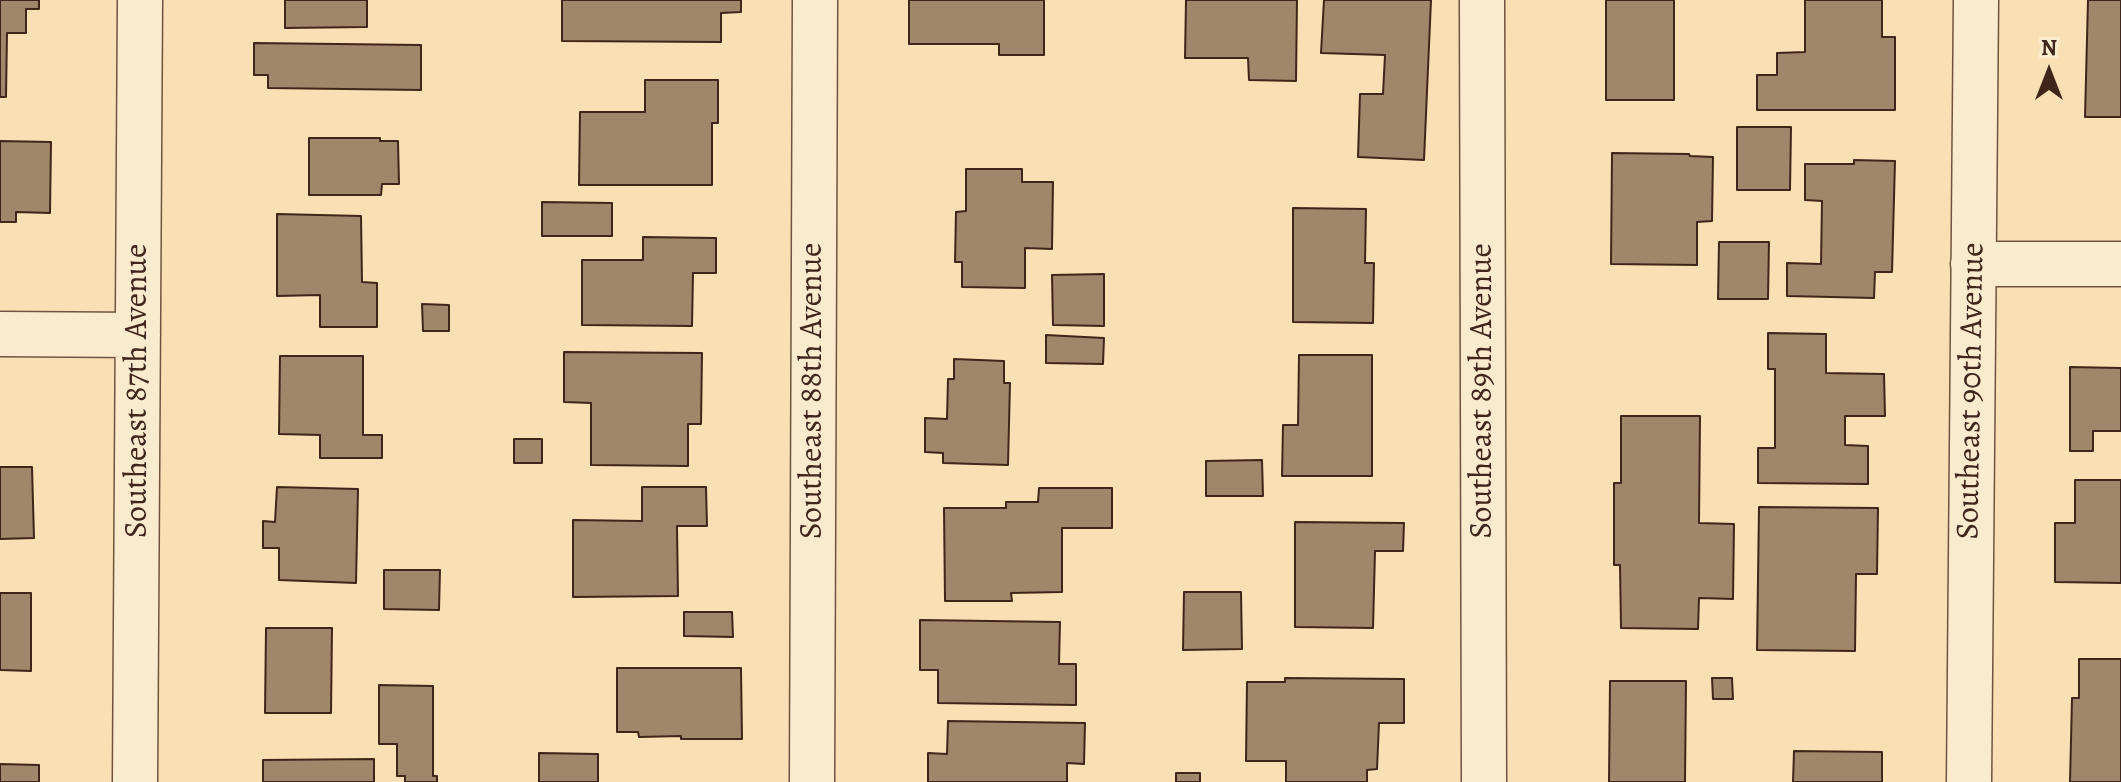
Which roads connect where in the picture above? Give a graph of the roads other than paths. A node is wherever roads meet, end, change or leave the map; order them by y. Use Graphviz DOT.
graph roads {
  1 [pos="140,0"];
  2 [pos="815,0"];
  3 [pos="1482,0"];
  4 [pos="1976,0"];
  5 [pos="1973,264"];
  6 [pos="2121,264"];
  7 [pos="0,334"];
  8 [pos="138,335"];
  9 [pos="135,782"];
  10 [pos="812,782"];
  11 [pos="1484,782"];
  12 [pos="1969,782"];
  1 -- 8 [label="street, Southeast 87th Avenue"];
  2 -- 10 [label="street, Southeast 88th Avenue"];
  3 -- 11 [label="street, Southeast 89th Avenue"];
  4 -- 5 [label="street, Southeast 90th Avenue"];
  5 -- 6 [label="street"];
  5 -- 12 [label="street, Southeast 90th Avenue"];
  7 -- 8 [label="street"];
  8 -- 9 [label="street, Southeast 87th Avenue"];
}
